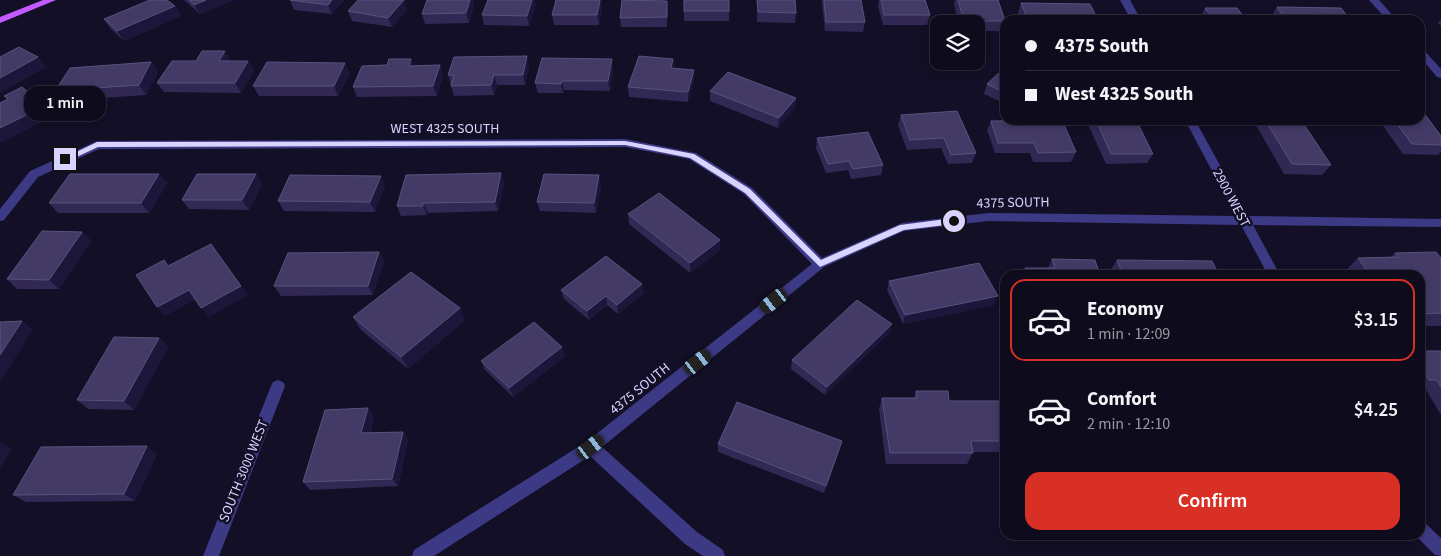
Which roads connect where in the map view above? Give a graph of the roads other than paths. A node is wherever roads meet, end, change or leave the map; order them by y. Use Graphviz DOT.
graph roads {
  1 [pos="52,0"];
  2 [pos="1125,0"];
  3 [pos="1374,0"];
  4 [pos="1133,15"];
  5 [pos="1388,15"];
  6 [pos="0,20"];
  7 [pos="1425,56"];
  8 [pos="1441,74"];
  9 [pos="1193,125"];
  10 [pos="0,217"];
  11 [pos="1243,220"];
  12 [pos="1441,223"];
  13 [pos="820,264"];
  14 [pos="1271,270"];
  15 [pos="278,386"];
  16 [pos="591,447"];
  17 [pos="1425,534"];
  18 [pos="1441,549"];
  19 [pos="210,556"];
  20 [pos="420,556"];
  21 [pos="717,556"];
  1 -- 6 [label="main road"];
  2 -- 4 [label="street"];
  3 -- 5 [label="street"];
  7 -- 8 [label="street"];
  9 -- 11 [label="street, 2900 WEST"];
  10 -- 13 [label="street, WEST 4325 SOUTH"];
  11 -- 12 [label="street, 4375 SOUTH"];
  11 -- 13 [label="street, 4375 SOUTH"];
  11 -- 14 [label="street, 2900 WEST"];
  13 -- 16 [label="street, 4375 SOUTH"];
  15 -- 19 [label="street, SOUTH 3000 WEST"];
  16 -- 20 [label="street, 4375 SOUTH"];
  16 -- 21 [label="street"];
  17 -- 18 [label="street"];
}
